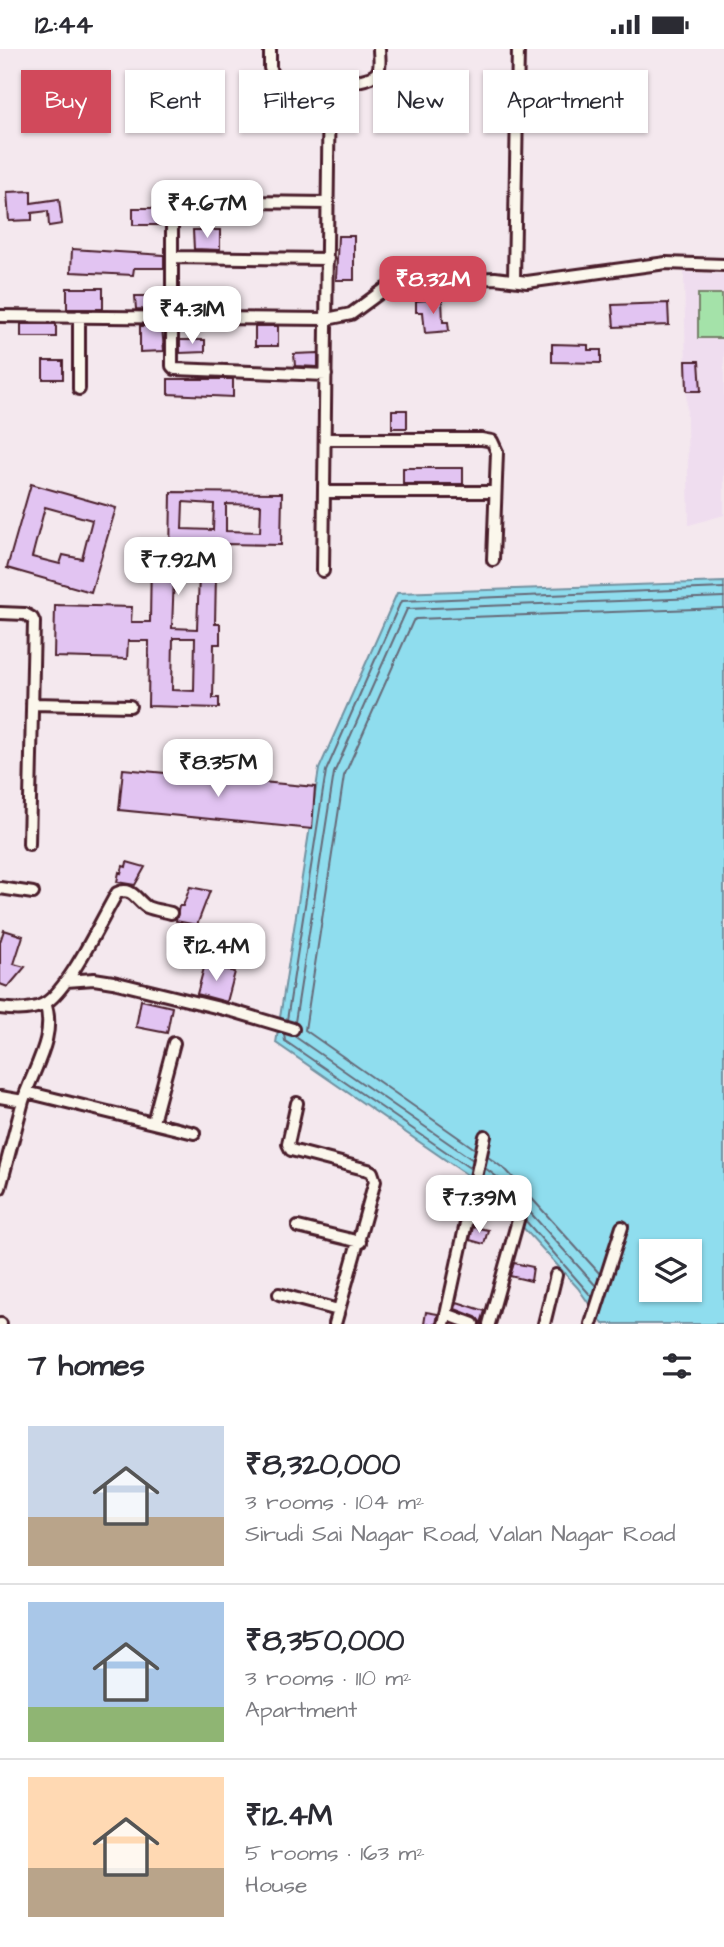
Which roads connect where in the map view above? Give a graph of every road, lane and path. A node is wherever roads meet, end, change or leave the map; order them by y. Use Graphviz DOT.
graph roads {
  1 [pos="270,49"];
  2 [pos="379,49"];
  3 [pos="518,49"];
  4 [pos="271,70"];
  5 [pos="359,81"];
  6 [pos="329,133"];
  7 [pos="328,203"];
  8 [pos="172,257"];
  9 [pos="328,259"];
  10 [pos="724,265"];
  11 [pos="514,280"];
  12 [pos="0,316"];
  13 [pos="79,316"];
  14 [pos="171,318"];
  15 [pos="327,319"];
  16 [pos="326,375"];
  17 [pos="79,389"];
  18 [pos="325,439"];
  19 [pos="324,492"];
  20 [pos="495,492"];
  21 [pos="493,560"];
  22 [pos="323,571"];
  23 [pos="0,613"];
  24 [pos="32,704"];
  25 [pos="130,706"];
  26 [pos="29,844"];
  27 [pos="0,888"];
  28 [pos="33,893"];
  29 [pos="171,913"];
  30 [pos="66,981"];
  31 [pos="45,1003"];
  32 [pos="0,1008"];
  33 [pos="293,1029"];
  34 [pos="174,1044"];
  35 [pos="0,1097"];
  36 [pos="25,1097"];
  37 [pos="297,1103"];
  38 [pos="153,1122"];
  39 [pos="194,1133"];
  40 [pos="485,1136"];
  41 [pos="0,1188"];
  42 [pos="520,1213"];
  43 [pos="298,1227"];
  44 [pos="622,1227"];
  45 [pos="360,1242"];
  46 [pos="555,1275"];
  47 [pos="279,1294"];
  48 [pos="338,1310"];
  49 [pos="445,1319"];
  50 [pos="335,1324"];
  51 [pos="472,1324"];
  52 [pos="489,1324"];
  53 [pos="544,1324"];
  54 [pos="591,1324"];
  1 -- 4 [label="street"];
  2 -- 5 [label="street"];
  3 -- 11 [label="street"];
  6 -- 7 [label="street"];
  7 -- 8 [label="street"];
  7 -- 9 [label="street"];
  8 -- 9 [label="street"];
  8 -- 14 [label="street"];
  9 -- 15 [label="street"];
  10 -- 11 [label="street"];
  11 -- 15 [label="street"];
  12 -- 13 [label="street"];
  13 -- 14 [label="street"];
  13 -- 17 [label="street"];
  14 -- 15 [label="street"];
  14 -- 16 [label="street"];
  15 -- 16 [label="street"];
  16 -- 18 [label="street"];
  18 -- 19 [label="street"];
  18 -- 20 [label="street"];
  19 -- 20 [label="street"];
  19 -- 22 [label="street"];
  20 -- 21 [label="street"];
  23 -- 24 [label="street"];
  24 -- 25 [label="street"];
  24 -- 26 [label="street"];
  27 -- 28 [label="street"];
  29 -- 30 [label="street"];
  30 -- 31 [label="street"];
  30 -- 33 [label="street"];
  31 -- 32 [label="street"];
  31 -- 36 [label="street"];
  34 -- 38 [label="street"];
  35 -- 36 [label="street"];
  36 -- 38 [label="street"];
  36 -- 41 [label="street"];
  37 -- 45 [label="street"];
  38 -- 39 [label="street"];
  40 -- 49 [label="street"];
  42 -- 52 [label="street"];
  43 -- 45 [label="street"];
  44 -- 54 [label="street"];
  45 -- 48 [label="street"];
  46 -- 53 [label="street"];
  47 -- 48 [label="street"];
  48 -- 50 [label="street"];
  49 -- 51 [label="street"];
}
